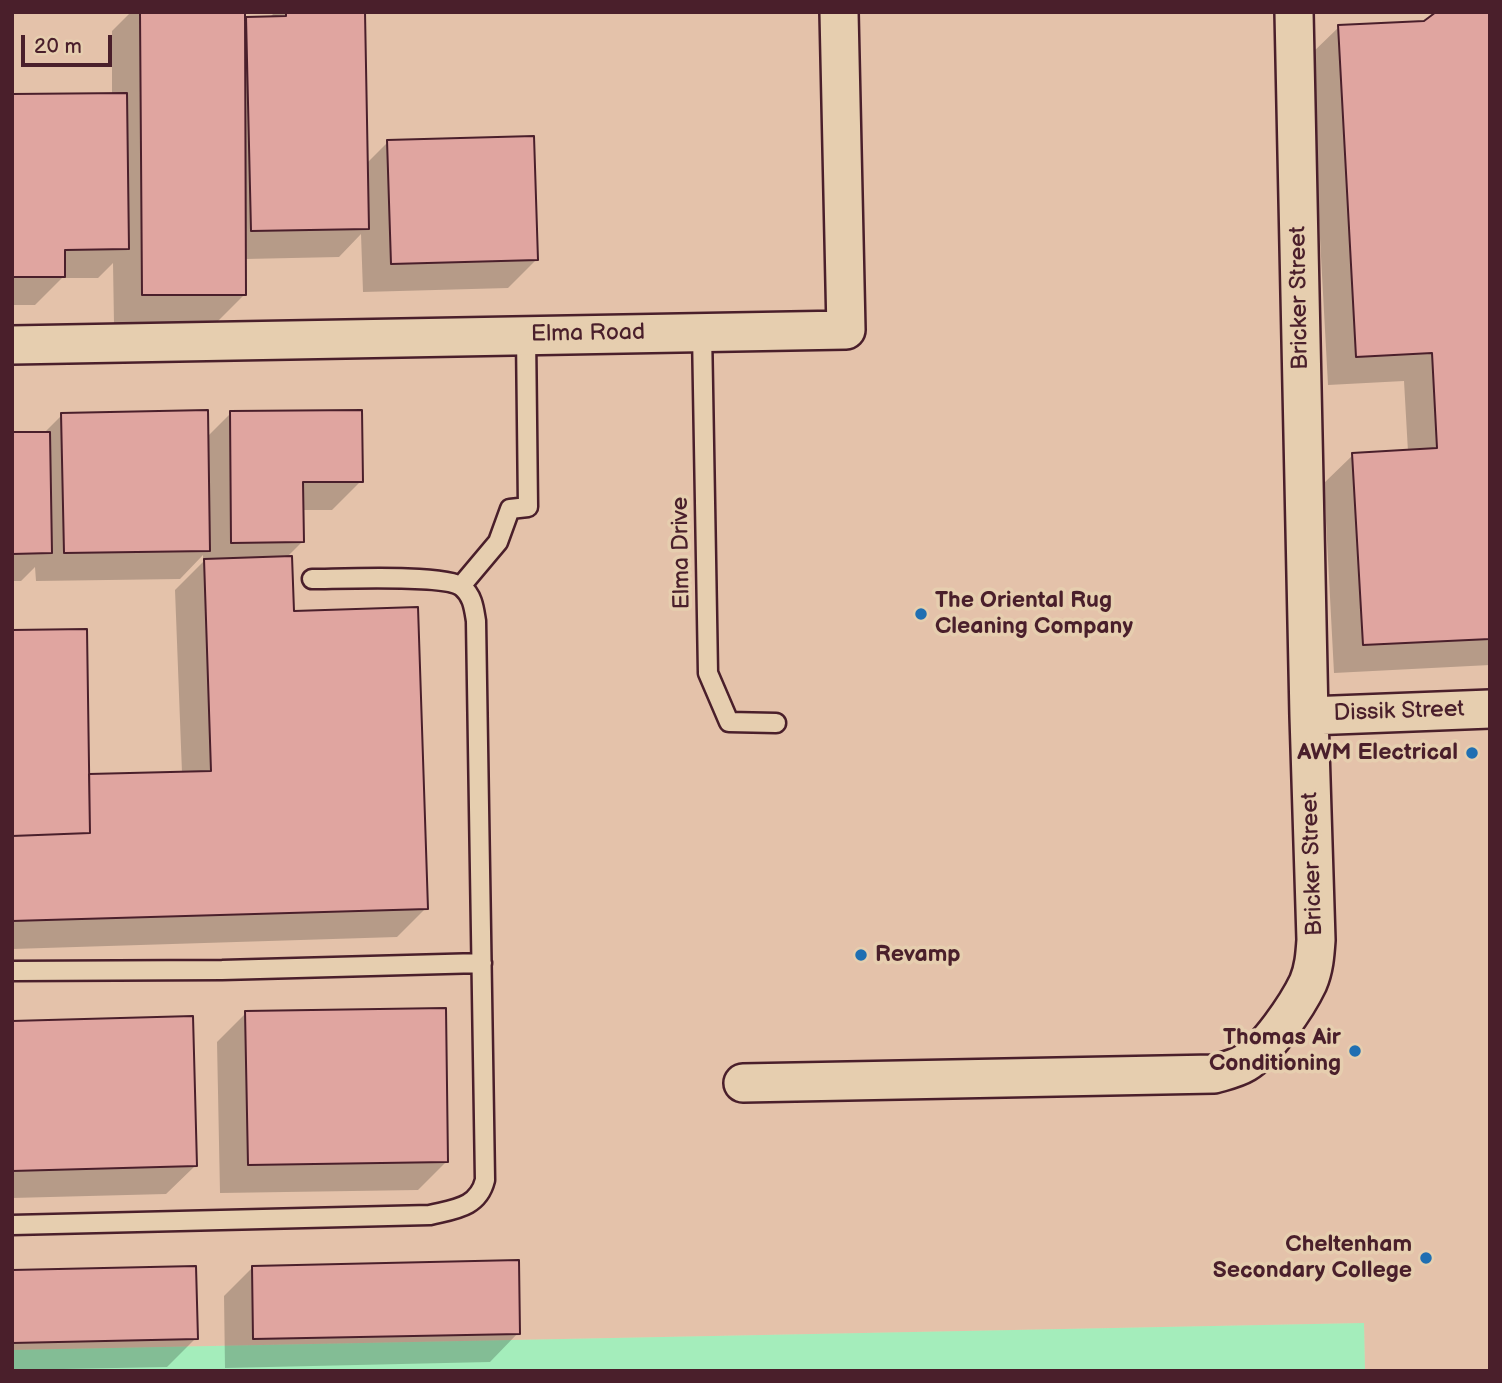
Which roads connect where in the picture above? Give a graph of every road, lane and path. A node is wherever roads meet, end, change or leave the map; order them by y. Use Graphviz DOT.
graph roads {
  1 [pos="839,12"];
  2 [pos="1294,12"];
  3 [pos="702,331"];
  4 [pos="526,335"];
  5 [pos="12,345"];
  6 [pos="312,579"];
  7 [pos="461,586"];
  8 [pos="1490,709"];
  9 [pos="1308,716"];
  10 [pos="776,723"];
  11 [pos="482,963"];
  12 [pos="12,971"];
  13 [pos="743,1083"];
  14 [pos="12,1225"];
  1 -- 3 [label="street, Elma Road"];
  2 -- 9 [label="street, Bricker Street"];
  3 -- 4 [label="street, Elma Road"];
  3 -- 10 [label="lane, Elma Drive"];
  4 -- 5 [label="street, Elma Road"];
  4 -- 7 [label="lane"];
  6 -- 7 [label="lane"];
  7 -- 11 [label="lane"];
  8 -- 9 [label="street, Dissik Street"];
  9 -- 13 [label="street, Bricker Street"];
  11 -- 12 [label="lane"];
  11 -- 14 [label="lane"];
}
